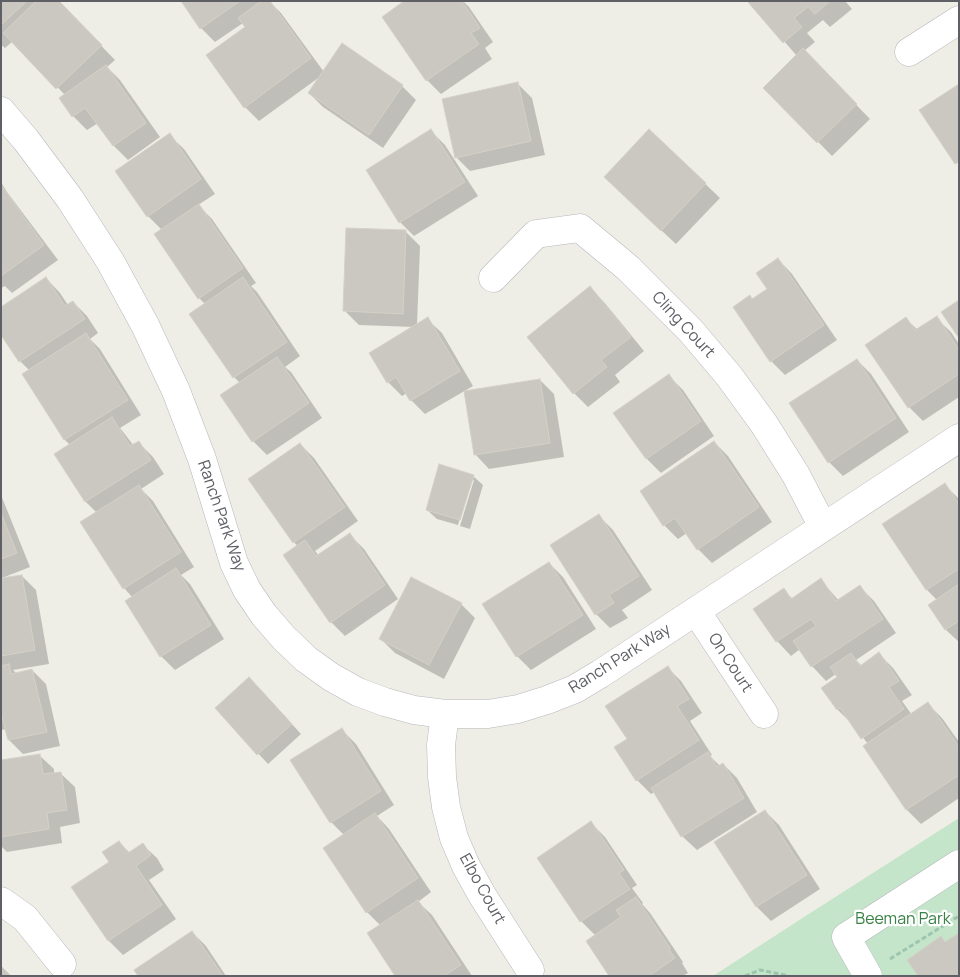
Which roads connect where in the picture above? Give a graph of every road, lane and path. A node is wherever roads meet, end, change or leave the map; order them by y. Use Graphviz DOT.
graph roads {
  1 [pos="959,20"];
  2 [pos="909,52"];
  3 [pos="1,111"];
  4 [pos="493,278"];
  5 [pos="959,438"];
  6 [pos="823,527"];
  7 [pos="696,612"];
  8 [pos="444,714"];
  9 [pos="764,714"];
  10 [pos="959,864"];
  11 [pos="1,901"];
  12 [pos="959,916"];
  13 [pos="62,964"];
  14 [pos="530,970"];
  15 [pos="868,975"];
  16 [pos="745,976"];
  17 [pos="789,976"];
  1 -- 2 [label="street"];
  3 -- 8 [label="street, Ranch Park Way"];
  4 -- 6 [label="street, Cling Court"];
  5 -- 6 [label="street, Ranch Park Way"];
  6 -- 7 [label="street, Ranch Park Way"];
  7 -- 8 [label="street, Ranch Park Way"];
  7 -- 9 [label="street, On Court"];
  8 -- 14 [label="street, Elbo Court"];
  10 -- 15 [label="street"];
  11 -- 13 [label="street"];
  12 -- 15 [label="path"];
  16 -- 17 [label="path"];
}
